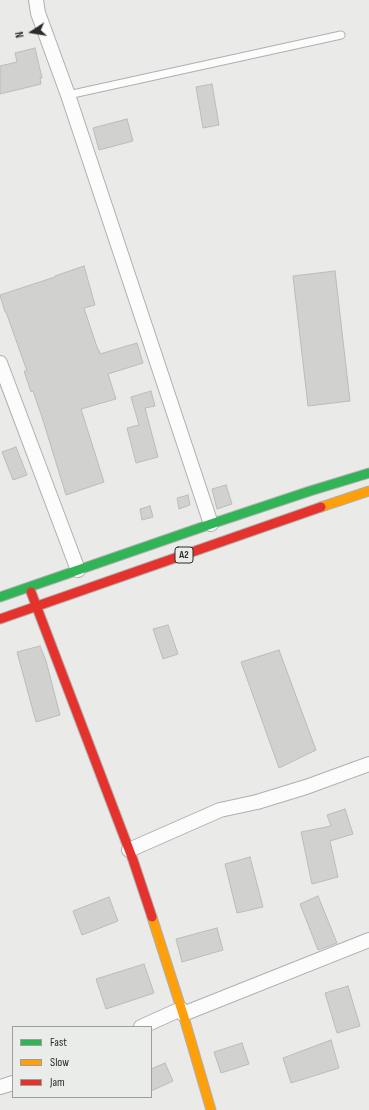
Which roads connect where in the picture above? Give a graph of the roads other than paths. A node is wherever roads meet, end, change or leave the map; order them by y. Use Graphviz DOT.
graph roads {
  1 [pos="36,0"];
  2 [pos="341,35"];
  3 [pos="68,95"];
  4 [pos="0,363"];
  5 [pos="369,473"];
  6 [pos="369,491"];
  7 [pos="212,524"];
  8 [pos="78,570"];
  9 [pos="30,587"];
  10 [pos="0,597"];
  11 [pos="37,607"];
  12 [pos="0,619"];
  13 [pos="369,764"];
  14 [pos="129,850"];
  15 [pos="369,940"];
  16 [pos="182,1012"];
  17 [pos="144,1026"];
  18 [pos="12,1083"];
  19 [pos="0,1087"];
  20 [pos="210,1110"];
  1 -- 3 [label="street"];
  2 -- 3 [label="lane"];
  3 -- 7 [label="street"];
  4 -- 8 [label="street"];
  5 -- 7 [label="main road, A2"];
  6 -- 11 [label="main road, A2"];
  7 -- 8 [label="main road, A2"];
  8 -- 9 [label="main road, A2"];
  9 -- 10 [label="main road, A2"];
  9 -- 11 [label="main road"];
  11 -- 12 [label="main road, A2"];
  11 -- 14 [label="main road"];
  13 -- 14 [label="street"];
  14 -- 16 [label="main road"];
  15 -- 16 [label="street"];
  16 -- 17 [label="street"];
  16 -- 20 [label="main road"];
  18 -- 19 [label="street"];
}
